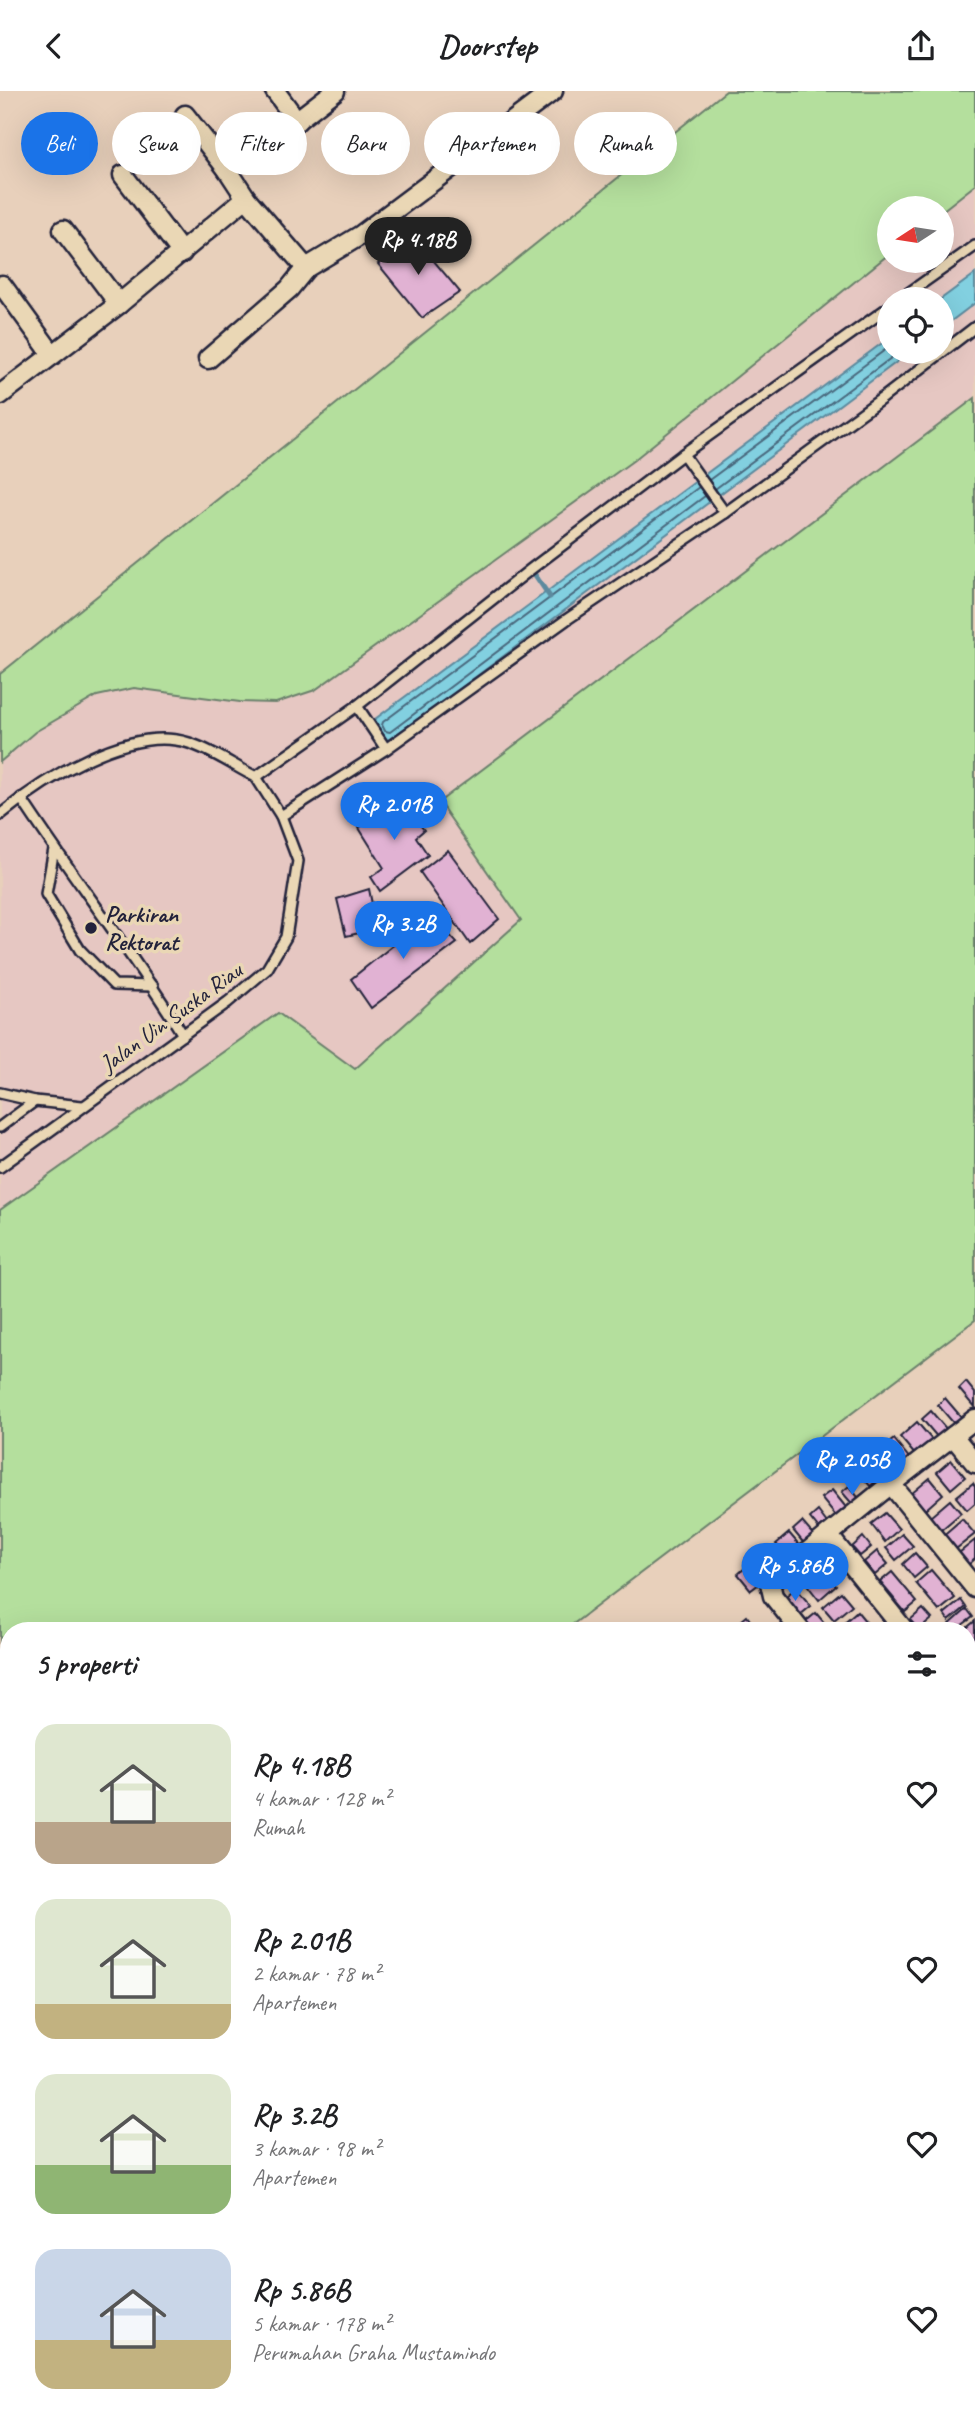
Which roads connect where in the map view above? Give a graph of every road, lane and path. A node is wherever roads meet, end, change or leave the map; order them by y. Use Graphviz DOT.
graph roads {
  1 [pos="275,91"];
  2 [pos="335,91"];
  3 [pos="553,91"];
  4 [pos="290,112"];
  5 [pos="307,113"];
  6 [pos="201,136"];
  7 [pos="215,154"];
  8 [pos="123,175"];
  9 [pos="231,175"];
  10 [pos="246,198"];
  11 [pos="62,230"];
  12 [pos="975,246"];
  13 [pos="182,253"];
  14 [pos="306,268"];
  15 [pos="2,285"];
  16 [pos="917,287"];
  17 [pos="119,304"];
  18 [pos="877,316"];
  19 [pos="975,327"];
  20 [pos="52,353"];
  21 [pos="208,359"];
  22 [pos="0,395"];
  23 [pos="683,454"];
  24 [pos="725,513"];
  25 [pos="360,710"];
  26 [pos="383,744"];
  27 [pos="256,777"];
  28 [pos="21,798"];
  29 [pos="0,815"];
  30 [pos="281,816"];
  31 [pos="54,849"];
  32 [pos="153,986"];
  33 [pos="183,1035"];
  34 [pos="0,1093"];
  35 [pos="35,1101"];
  36 [pos="82,1106"];
  37 [pos="0,1127"];
  38 [pos="0,1167"];
  39 [pos="975,1419"];
  40 [pos="953,1436"];
  41 [pos="975,1463"];
  42 [pos="891,1484"];
  43 [pos="828,1535"];
  44 [pos="975,1588"];
  45 [pos="794,1622"];
  46 [pos="898,1622"];
  1 -- 4 [label="street"];
  2 -- 5 [label="street"];
  3 -- 14 [label="street"];
  6 -- 7 [label="street"];
  8 -- 13 [label="street"];
  9 -- 10 [label="street"];
  10 -- 13 [label="street"];
  10 -- 14 [label="street"];
  11 -- 17 [label="street"];
  12 -- 16 [label="lane"];
  13 -- 17 [label="street"];
  14 -- 21 [label="street"];
  15 -- 20 [label="street"];
  17 -- 20 [label="street"];
  18 -- 23 [label="lane"];
  19 -- 24 [label="lane"];
  20 -- 22 [label="street"];
  23 -- 24 [label="lane"];
  23 -- 25 [label="lane"];
  24 -- 26 [label="lane"];
  25 -- 26 [label="lane"];
  25 -- 27 [label="lane"];
  26 -- 30 [label="lane"];
  27 -- 28 [label="lane"];
  27 -- 30 [label="lane, Jalan Uin Suska Riau"];
  28 -- 29 [label="lane"];
  28 -- 31 [label="lane"];
  30 -- 33 [label="lane, Jalan Uin Suska Riau"];
  31 -- 32 [label="lane"];
  31 -- 32 [label="lane"];
  32 -- 33 [label="lane"];
  33 -- 36 [label="lane, Jalan Uin Suska Riau"];
  34 -- 35 [label="lane"];
  35 -- 36 [label="lane"];
  35 -- 37 [label="lane"];
  36 -- 38 [label="lane, Jalan Uin Suska Riau"];
  39 -- 40 [label="street"];
  40 -- 41 [label="street"];
  40 -- 42 [label="street"];
  42 -- 43 [label="street"];
  42 -- 44 [label="street"];
  43 -- 45 [label="street"];
  43 -- 46 [label="street"];
}
